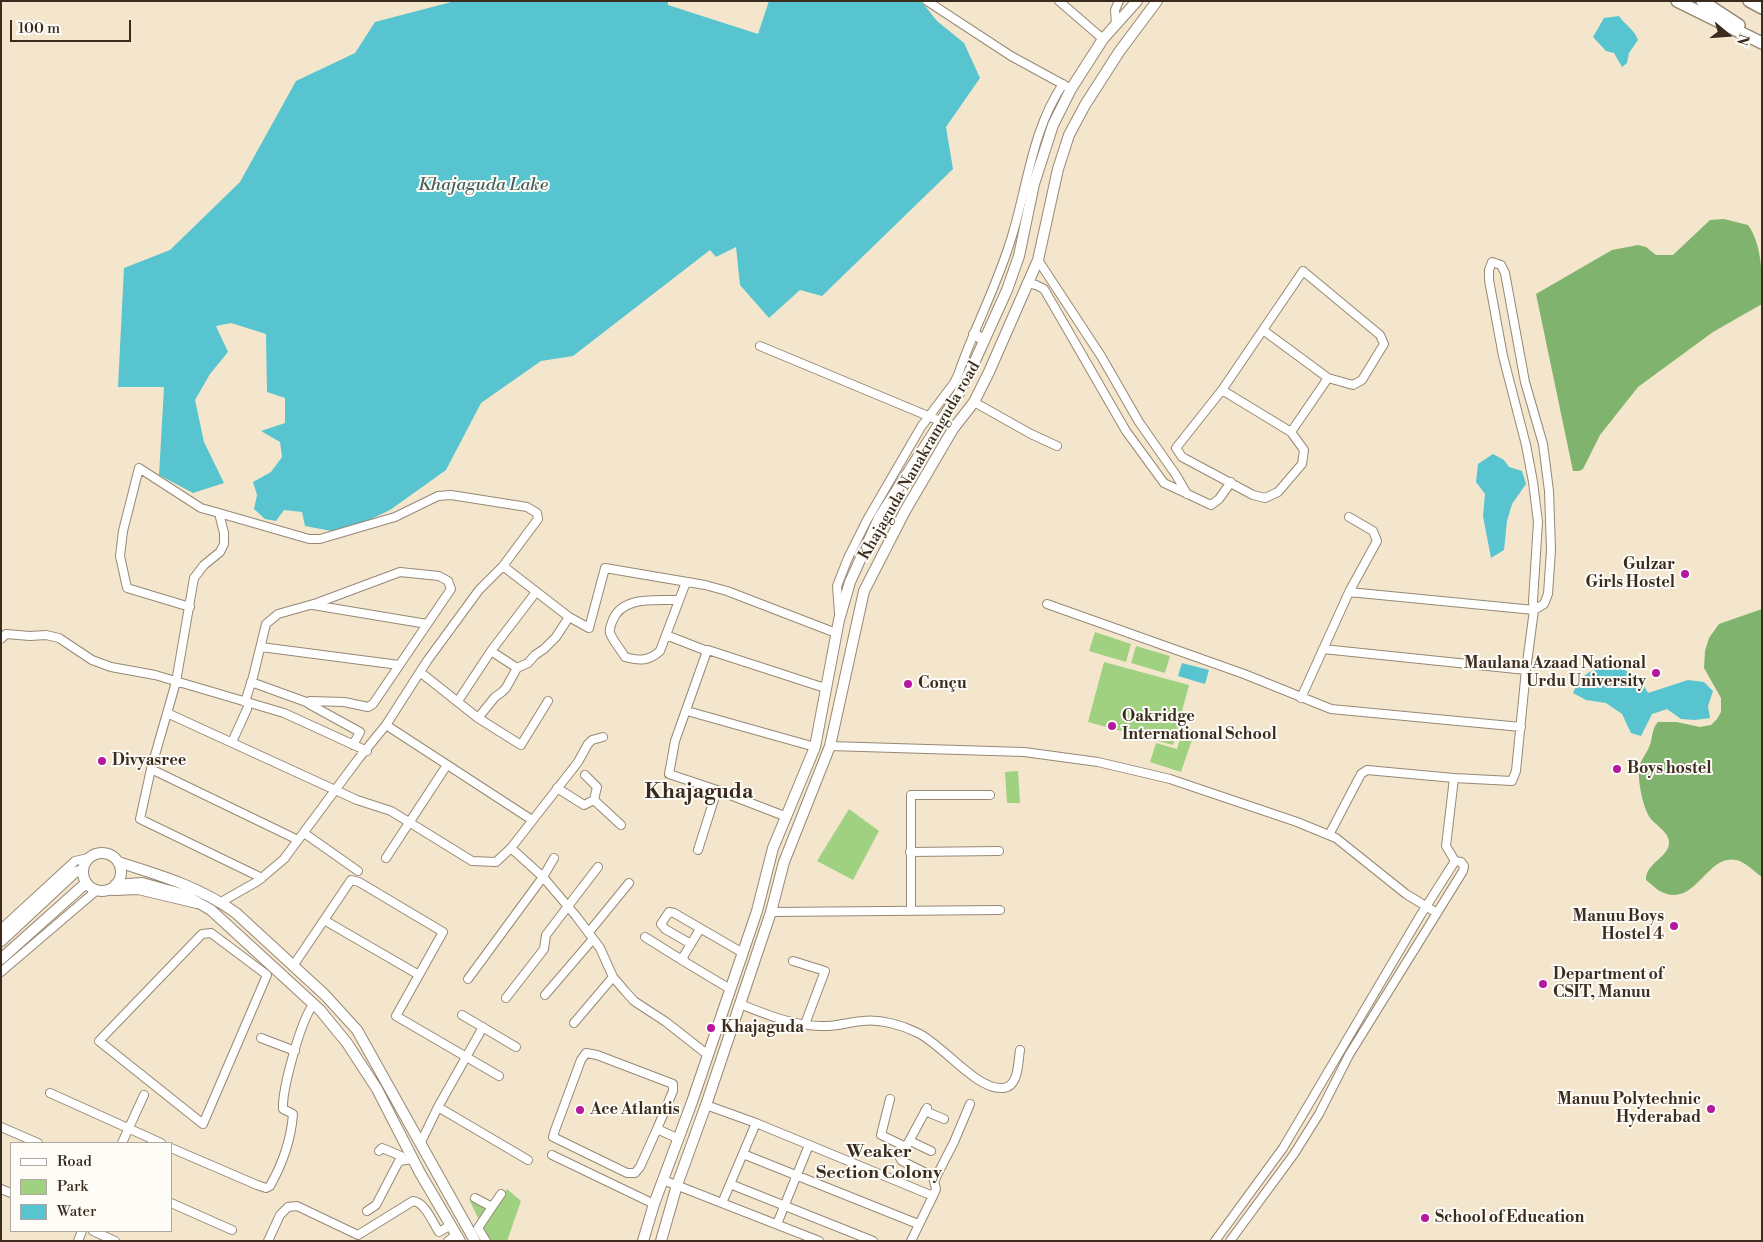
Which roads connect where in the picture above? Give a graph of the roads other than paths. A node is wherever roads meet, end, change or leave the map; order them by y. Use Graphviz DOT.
graph roads {
  1 [pos="927,1"];
  2 [pos="1059,1"];
  3 [pos="1119,1"];
  4 [pos="1137,1"];
  5 [pos="1157,1"];
  6 [pos="1678,1"];
  7 [pos="1702,1"];
  8 [pos="1749,1"];
  9 [pos="1762,8"];
  10 [pos="1116,24"];
  11 [pos="1103,39"];
  12 [pos="1762,41"];
  13 [pos="1067,87"];
  14 [pos="1038,260"];
  15 [pos="1027,284"];
  16 [pos="1263,330"];
  17 [pos="974,334"];
  18 [pos="984,340"];
  19 [pos="760,346"];
  20 [pos="1328,378"];
  21 [pos="1222,390"];
  22 [pos="974,402"];
  23 [pos="929,416"];
  24 [pos="940,421"];
  25 [pos="1290,432"];
  26 [pos="1058,446"];
  27 [pos="1229,481"];
  28 [pos="1188,495"];
  29 [pos="219,514"];
  30 [pos="1349,517"];
  31 [pos="503,566"];
  32 [pos="686,582"];
  33 [pos="536,592"];
  34 [pos="1349,592"];
  35 [pos="678,600"];
  36 [pos="1047,604"];
  37 [pos="311,605"];
  38 [pos="190,607"];
  39 [pos="1534,610"];
  40 [pos="569,616"];
  41 [pos="839,620"];
  42 [pos="427,624"];
  43 [pos="836,633"];
  44 [pos="666,635"];
  45 [pos="1,639"];
  46 [pos="261,647"];
  47 [pos="1323,648"];
  48 [pos="491,650"];
  49 [pos="707,651"];
  50 [pos="399,665"];
  51 [pos="517,668"];
  52 [pos="1526,670"];
  53 [pos="420,672"];
  54 [pos="176,682"];
  55 [pos="251,682"];
  56 [pos="825,688"];
  57 [pos="1301,698"];
  58 [pos="458,701"];
  59 [pos="548,701"];
  60 [pos="309,703"];
  61 [pos="246,705"];
  62 [pos="687,711"];
  63 [pos="167,713"];
  64 [pos="478,718"];
  65 [pos="386,725"];
  66 [pos="1521,727"];
  67 [pos="603,737"];
  68 [pos="232,742"];
  69 [pos="353,744"];
  70 [pos="830,746"];
  71 [pos="815,747"];
  72 [pos="367,751"];
  73 [pos="447,765"];
  74 [pos="151,769"];
  75 [pos="585,775"];
  76 [pos="1454,778"];
  77 [pos="557,788"];
  78 [pos="336,789"];
  79 [pos="717,790"];
  80 [pos="990,794"];
  81 [pos="594,800"];
  82 [pos="787,817"];
  83 [pos="532,820"];
  84 [pos="411,822"];
  85 [pos="620,826"];
  86 [pos="304,833"];
  87 [pos="1329,835"];
  88 [pos="298,840"];
  89 [pos="511,848"];
  90 [pos="698,850"];
  91 [pos="999,851"];
  92 [pos="910,852"];
  93 [pos="88,858"];
  94 [pos="386,858"];
  95 [pos="554,858"];
  96 [pos="1455,860"];
  97 [pos="118,862"];
  98 [pos="598,868"];
  99 [pos="83,870"];
  100 [pos="358,871"];
  101 [pos="262,878"];
  102 [pos="543,878"];
  103 [pos="86,883"];
  104 [pos="629,883"];
  105 [pos="105,888"];
  106 [pos="221,902"];
  107 [pos="567,906"];
  108 [pos="1426,906"];
  109 [pos="1000,910"];
  110 [pos="911,911"];
  111 [pos="771,912"];
  112 [pos="1437,913"];
  113 [pos="324,920"];
  114 [pos="700,928"];
  115 [pos="3,933"];
  116 [pos="591,936"];
  117 [pos="645,937"];
  118 [pos="248,944"];
  119 [pos="691,944"];
  120 [pos="236,951"];
  121 [pos="743,953"];
  122 [pos="244,957"];
  123 [pos="1,960"];
  124 [pos="793,961"];
  125 [pos="685,962"];
  126 [pos="293,966"];
  127 [pos="1,972"];
  128 [pos="418,975"];
  129 [pos="613,977"];
  130 [pos="468,979"];
  131 [pos="730,989"];
  132 [pos="545,995"];
  133 [pos="506,998"];
  134 [pos="740,1004"];
  135 [pos="313,1005"];
  136 [pos="462,1015"];
  137 [pos="574,1023"];
  138 [pos="805,1024"];
  139 [pos="482,1027"];
  140 [pos="261,1038"];
  141 [pos="516,1047"];
  142 [pos="1020,1050"];
  143 [pos="295,1051"];
  144 [pos="708,1055"];
  145 [pos="466,1057"];
  146 [pos="500,1076"];
  147 [pos="385,1080"];
  148 [pos="374,1085"];
  149 [pos="50,1093"];
  150 [pos="144,1095"];
  151 [pos="890,1099"];
  152 [pos="970,1104"];
  153 [pos="706,1105"];
  154 [pos="438,1107"];
  155 [pos="944,1119"];
  156 [pos="756,1123"];
  157 [pos="1,1127"];
  158 [pos="129,1129"];
  159 [pos="656,1130"];
  160 [pos="678,1139"];
  161 [pos="36,1142"];
  162 [pos="122,1142"];
  163 [pos="158,1142"];
  164 [pos="421,1142"];
  165 [pos="908,1144"];
  166 [pos="809,1145"];
  167 [pos="172,1148"];
  168 [pos="380,1151"];
  169 [pos="932,1151"];
  170 [pos="742,1154"];
  171 [pos="552,1155"];
  172 [pos="406,1157"];
  173 [pos="528,1160"];
  174 [pos="797,1175"];
  175 [pos="936,1178"];
  176 [pos="663,1180"];
  177 [pos="730,1184"];
  178 [pos="677,1185"];
  179 [pos="501,1194"];
  180 [pos="933,1196"];
  181 [pos="475,1198"];
  182 [pos="722,1202"];
  183 [pos="172,1203"];
  184 [pos="654,1204"];
  185 [pos="785,1205"];
  186 [pos="492,1207"];
  187 [pos="367,1212"];
  188 [pos="777,1224"];
  189 [pos="918,1224"];
  190 [pos="450,1225"];
  191 [pos="232,1230"];
  192 [pos="95,1232"];
  193 [pos="439,1232"];
  194 [pos="357,1238"];
  195 [pos="452,1239"];
  196 [pos="115,1241"];
  197 [pos="268,1241"];
  198 [pos="475,1241"];
  199 [pos="486,1241"];
  200 [pos="643,1241"];
  201 [pos="661,1241"];
  202 [pos="819,1241"];
  203 [pos="873,1241"];
  204 [pos="911,1241"];
  205 [pos="1215,1241"];
  206 [pos="1230,1241"];
  1 -- 13 [label="street"];
  2 -- 11 [label="street"];
  3 -- 10 [label="street"];
  4 -- 10 [label="main road, Khajaguda Nanakramguda road"];
  5 -- 14 [label="main road, Khajaguda Nanakramguda road"];
  6 -- 12 [label="highway"];
  7 -- 12 [label="highway"];
  8 -- 9 [label="highway"];
  10 -- 11 [label="main road, Khajaguda Nanakramguda road"];
  11 -- 13 [label="main road, Khajaguda Nanakramguda road"];
  13 -- 17 [label="street"];
  13 -- 18 [label="main road, Khajaguda Nanakramguda road"];
  14 -- 15 [label="main road, Khajaguda Nanakramguda road"];
  14 -- 28 [label="street"];
  15 -- 22 [label="main road, Khajaguda Nanakramguda road"];
  15 -- 28 [label="street"];
  16 -- 20 [label="street"];
  16 -- 20 [label="street"];
  16 -- 21 [label="street"];
  17 -- 18 [label="main road"];
  17 -- 23 [label="street"];
  18 -- 24 [label="main road, Khajaguda Nanakramguda road"];
  19 -- 23 [label="street"];
  20 -- 25 [label="street"];
  21 -- 25 [label="street"];
  21 -- 27 [label="street"];
  22 -- 26 [label="street"];
  22 -- 70 [label="main road, Khajaguda Nanakramguda road"];
  23 -- 24 [label="street"];
  23 -- 41 [label="street"];
  24 -- 41 [label="main road, Khajaguda Nanakramguda road"];
  25 -- 27 [label="street"];
  27 -- 28 [label="street"];
  29 -- 31 [label="street"];
  29 -- 38 [label="street"];
  29 -- 38 [label="street"];
  30 -- 34 [label="street"];
  31 -- 33 [label="street"];
  31 -- 53 [label="street"];
  32 -- 35 [label="street"];
  32 -- 40 [label="street"];
  32 -- 43 [label="street"];
  33 -- 40 [label="street"];
  33 -- 48 [label="street"];
  34 -- 39 [label="street"];
  34 -- 47 [label="street"];
  35 -- 44 [label="street"];
  35 -- 44 [label="street"];
  36 -- 57 [label="street"];
  37 -- 42 [label="street"];
  37 -- 42 [label="street"];
  37 -- 46 [label="street"];
  38 -- 54 [label="street"];
  39 -- 39 [label="street"];
  39 -- 52 [label="street"];
  40 -- 51 [label="street"];
  41 -- 43 [label="main road, Khajaguda Nanakramguda road"];
  42 -- 50 [label="street"];
  43 -- 56 [label="main road, Khajaguda Nanakramguda road"];
  44 -- 49 [label="street"];
  45 -- 54 [label="street"];
  46 -- 50 [label="street"];
  46 -- 55 [label="street"];
  47 -- 52 [label="street"];
  47 -- 57 [label="street"];
  48 -- 51 [label="street"];
  48 -- 58 [label="street"];
  49 -- 56 [label="street"];
  49 -- 62 [label="street"];
  50 -- 60 [label="street"];
  51 -- 64 [label="street"];
  52 -- 66 [label="street"];
  53 -- 58 [label="street"];
  53 -- 65 [label="street"];
  54 -- 61 [label="street"];
  54 -- 63 [label="street"];
  55 -- 60 [label="street"];
  55 -- 61 [label="street"];
  56 -- 71 [label="main road, Khajaguda Nanakramguda road"];
  57 -- 66 [label="street"];
  58 -- 64 [label="street"];
  59 -- 64 [label="street"];
  60 -- 69 [label="street"];
  61 -- 68 [label="street"];
  61 -- 69 [label="street"];
  62 -- 71 [label="street"];
  62 -- 79 [label="street"];
  63 -- 68 [label="street"];
  63 -- 74 [label="street"];
  65 -- 72 [label="street"];
  65 -- 73 [label="street"];
  66 -- 76 [label="street"];
  67 -- 77 [label="street"];
  68 -- 78 [label="street"];
  69 -- 72 [label="street"];
  70 -- 87 [label="street"];
  70 -- 111 [label="main road, Khajaguda Nanakramguda road"];
  71 -- 82 [label="main road, Khajaguda Nanakramguda road"];
  72 -- 78 [label="street"];
  73 -- 83 [label="street"];
  73 -- 84 [label="street"];
  74 -- 88 [label="street"];
  74 -- 101 [label="street"];
  75 -- 81 [label="street"];
  76 -- 87 [label="street"];
  76 -- 96 [label="street"];
  77 -- 81 [label="street"];
  77 -- 83 [label="street"];
  78 -- 84 [label="street"];
  78 -- 86 [label="street"];
  79 -- 82 [label="street"];
  79 -- 90 [label="street"];
  80 -- 92 [label="street"];
  81 -- 85 [label="street"];
  82 -- 121 [label="main road, Khajaguda Nanakramguda road"];
  83 -- 89 [label="street"];
  84 -- 89 [label="street"];
  84 -- 94 [label="street"];
  86 -- 88 [label="street"];
  86 -- 100 [label="street"];
  87 -- 108 [label="street"];
  88 -- 101 [label="street"];
  89 -- 102 [label="street"];
  91 -- 92 [label="street"];
  92 -- 110 [label="street"];
  93 -- 97 [label="main road"];
  93 -- 99 [label="main road"];
  93 -- 115 [label="street"];
  95 -- 102 [label="street"];
  96 -- 108 [label="street"];
  96 -- 112 [label="street"];
  97 -- 105 [label="main road"];
  97 -- 106 [label="main road"];
  98 -- 107 [label="street"];
  99 -- 103 [label="main road"];
  99 -- 115 [label="main road"];
  101 -- 106 [label="street"];
  102 -- 107 [label="street"];
  102 -- 130 [label="street"];
  103 -- 105 [label="main road"];
  103 -- 123 [label="main road"];
  104 -- 116 [label="street"];
  105 -- 118 [label="main road"];
  105 -- 127 [label="street"];
  106 -- 126 [label="main road"];
  107 -- 116 [label="street"];
  107 -- 133 [label="street"];
  108 -- 112 [label="street"];
  108 -- 205 [label="street"];
  109 -- 110 [label="street"];
  110 -- 111 [label="street"];
  111 -- 134 [label="main road, Khajaguda Nanakramguda road"];
  112 -- 206 [label="street"];
  113 -- 126 [label="street"];
  113 -- 128 [label="street"];
  113 -- 128 [label="street"];
  114 -- 119 [label="street"];
  114 -- 119 [label="street"];
  114 -- 121 [label="street"];
  116 -- 129 [label="street"];
  116 -- 132 [label="street"];
  117 -- 125 [label="street"];
  118 -- 120 [label="street"];
  118 -- 122 [label="street"];
  118 -- 135 [label="main road"];
  119 -- 125 [label="street"];
  120 -- 122 [label="street"];
  120 -- 122 [label="street"];
  121 -- 131 [label="main road, Khajaguda Nanakramguda road"];
  124 -- 138 [label="street"];
  125 -- 131 [label="street"];
  126 -- 147 [label="main road"];
  128 -- 145 [label="street"];
  129 -- 137 [label="street"];
  129 -- 144 [label="street"];
  131 -- 144 [label="main road, Khajaguda Nanakramguda road"];
  134 -- 138 [label="street"];
  134 -- 153 [label="main road, Khajaguda Nanakramguda road"];
  135 -- 143 [label="street"];
  135 -- 148 [label="main road"];
  136 -- 139 [label="street"];
  138 -- 142 [label="street"];
  139 -- 141 [label="street"];
  139 -- 145 [label="street"];
  140 -- 143 [label="street"];
  143 -- 167 [label="street"];
  144 -- 160 [label="main road, Khajaguda Nanakramguda road"];
  145 -- 146 [label="street"];
  145 -- 154 [label="street"];
  147 -- 148 [label="main road"];
  147 -- 164 [label="main road"];
  148 -- 172 [label="main road"];
  149 -- 158 [label="street"];
  150 -- 158 [label="street"];
  151 -- 165 [label="street"];
  152 -- 175 [label="street"];
  153 -- 156 [label="street"];
  153 -- 178 [label="main road, Khajaguda Nanakramguda road"];
  154 -- 164 [label="street"];
  154 -- 173 [label="street"];
  155 -- 165 [label="street"];
  156 -- 166 [label="street"];
  156 -- 170 [label="street"];
  157 -- 161 [label="street"];
  158 -- 162 [label="street"];
  158 -- 163 [label="street"];
  159 -- 159 [label="street"];
  159 -- 160 [label="street"];
  160 -- 176 [label="main road, Khajaguda Nanakramguda road"];
  164 -- 198 [label="main road"];
  165 -- 169 [label="street"];
  165 -- 175 [label="street"];
  166 -- 174 [label="street"];
  166 -- 180 [label="street"];
  168 -- 172 [label="street"];
  170 -- 174 [label="street"];
  170 -- 177 [label="street"];
  171 -- 184 [label="street"];
  172 -- 187 [label="street"];
  172 -- 190 [label="main road"];
  174 -- 185 [label="street"];
  174 -- 189 [label="street"];
  175 -- 180 [label="street"];
  176 -- 178 [label="street"];
  176 -- 184 [label="main road, Khajaguda Nanakramguda road"];
  177 -- 182 [label="street"];
  177 -- 185 [label="street"];
  178 -- 182 [label="street"];
  178 -- 201 [label="main road, Khajaguda Nanakramguda road"];
  179 -- 186 [label="street"];
  180 -- 189 [label="street"];
  181 -- 186 [label="street"];
  182 -- 188 [label="street"];
  183 -- 191 [label="street"];
  184 -- 200 [label="main road, Khajaguda Nanakramguda road"];
  185 -- 188 [label="street"];
  185 -- 203 [label="street"];
  186 -- 199 [label="street"];
  188 -- 202 [label="street"];
  189 -- 204 [label="street"];
  190 -- 193 [label="street"];
  190 -- 195 [label="main road"];
  192 -- 196 [label="street"];
  193 -- 194 [label="street"];
  193 -- 195 [label="street"];
  194 -- 197 [label="street"];
}
